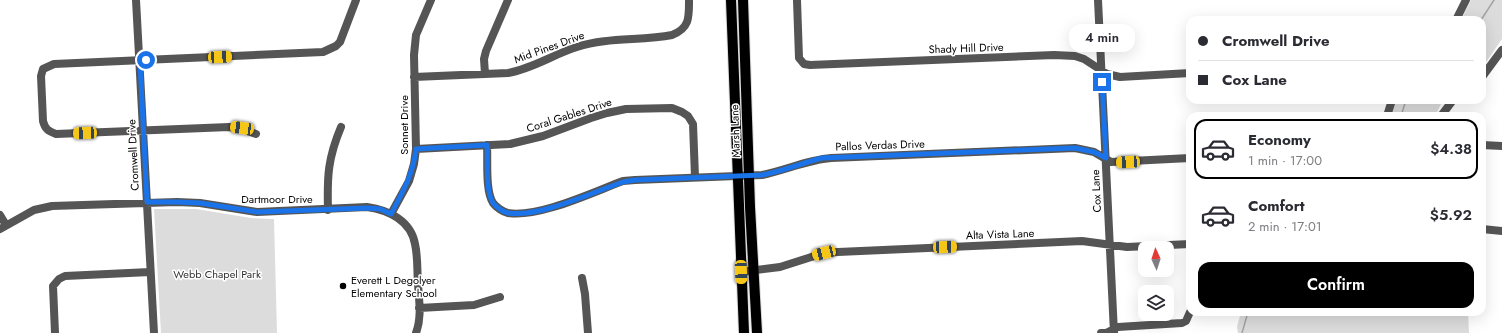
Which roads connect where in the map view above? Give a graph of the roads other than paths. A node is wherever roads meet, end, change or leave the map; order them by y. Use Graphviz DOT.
graph roads {
  1 [pos="136,0"];
  2 [pos="356,0"];
  3 [pos="431,0"];
  4 [pos="508,0"];
  5 [pos="689,0"];
  6 [pos="731,0"];
  7 [pos="743,0"];
  8 [pos="797,0"];
  9 [pos="1098,0"];
  10 [pos="1466,0"];
  11 [pos="1458,16"];
  12 [pos="1501,55"];
  13 [pos="140,61"];
  14 [pos="1101,69"];
  15 [pos="1186,73"];
  16 [pos="1486,73"];
  17 [pos="485,74"];
  18 [pos="414,78"];
  19 [pos="1451,104"];
  20 [pos="1444,112"];
  21 [pos="341,127"];
  22 [pos="143,131"];
  23 [pos="256,134"];
  24 [pos="487,145"];
  25 [pos="1486,145"];
  26 [pos="1502,146"];
  27 [pos="416,149"];
  28 [pos="1106,158"];
  29 [pos="1186,158"];
  30 [pos="749,175"];
  31 [pos="738,176"];
  32 [pos="695,177"];
  33 [pos="147,202"];
  34 [pos="328,210"];
  35 [pos="0,214"];
  36 [pos="391,214"];
  37 [pos="3,227"];
  38 [pos="1486,229"];
  39 [pos="1502,231"];
  40 [pos="1186,244"];
  41 [pos="1110,245"];
  42 [pos="753,270"];
  43 [pos="150,272"];
  44 [pos="741,272"];
  45 [pos="582,278"];
  46 [pos="500,297"];
  47 [pos="419,308"];
  48 [pos="1188,316"];
  49 [pos="1114,331"];
  50 [pos="55,333"];
  51 [pos="154,333"];
  52 [pos="416,333"];
  53 [pos="588,333"];
  54 [pos="744,333"];
  55 [pos="757,333"];
  56 [pos="1101,333"];
  1 -- 13 [label="street, Cromwell Drive"];
  2 -- 13 [label="street"];
  3 -- 18 [label="street, Sonnet Drive"];
  4 -- 17 [label="street"];
  5 -- 17 [label="street, Mid Pines Drive"];
  6 -- 31 [label="main road, Marsh Lane"];
  7 -- 30 [label="main road, Marsh Lane"];
  8 -- 14 [label="street, Shady Hill Drive"];
  9 -- 14 [label="street, Cox Lane"];
  10 -- 11 [label="street"];
  12 -- 16 [label="street"];
  13 -- 22 [label="street, Cromwell Drive"];
  13 -- 22 [label="street"];
  14 -- 15 [label="street, Shady Hill Drive"];
  14 -- 28 [label="street, Cox Lane"];
  17 -- 18 [label="street, Mid Pines Drive"];
  18 -- 27 [label="street, Sonnet Drive"];
  19 -- 20 [label="street"];
  21 -- 34 [label="street"];
  22 -- 23 [label="street"];
  22 -- 33 [label="street, Cromwell Drive"];
  24 -- 27 [label="street, Coral Gables Drive"];
  24 -- 32 [label="street, Pallos Verdas Drive"];
  24 -- 32 [label="street, Coral Gables Drive"];
  25 -- 26 [label="street"];
  27 -- 36 [label="street, Sonnet Drive"];
  28 -- 29 [label="street, Pallos Verdas Drive"];
  28 -- 30 [label="street, Pallos Verdas Drive"];
  28 -- 41 [label="street, Cox Lane"];
  30 -- 31 [label="street, Pallos Verdas Drive"];
  30 -- 42 [label="main road, Marsh Lane"];
  31 -- 32 [label="street, Pallos Verdas Drive"];
  31 -- 44 [label="main road, Marsh Lane"];
  33 -- 34 [label="street, Dartmoor Drive"];
  33 -- 37 [label="street, Dartmoor Drive"];
  33 -- 43 [label="street, Cromwell Drive"];
  34 -- 36 [label="street, Dartmoor Drive"];
  35 -- 37 [label="street"];
  36 -- 47 [label="street"];
  38 -- 39 [label="street"];
  40 -- 41 [label="street, Alta Vista Lane"];
  41 -- 42 [label="street, Alta Vista Lane"];
  41 -- 49 [label="street, Cox Lane"];
  42 -- 44 [label="street, Alta Vista Lane"];
  42 -- 55 [label="main road, Marsh Lane"];
  43 -- 50 [label="street"];
  43 -- 51 [label="street, Cromwell Drive"];
  44 -- 54 [label="main road, Marsh Lane"];
  45 -- 53 [label="street"];
  46 -- 47 [label="street"];
  47 -- 52 [label="street"];
  48 -- 49 [label="street"];
  49 -- 56 [label="street"];
}
